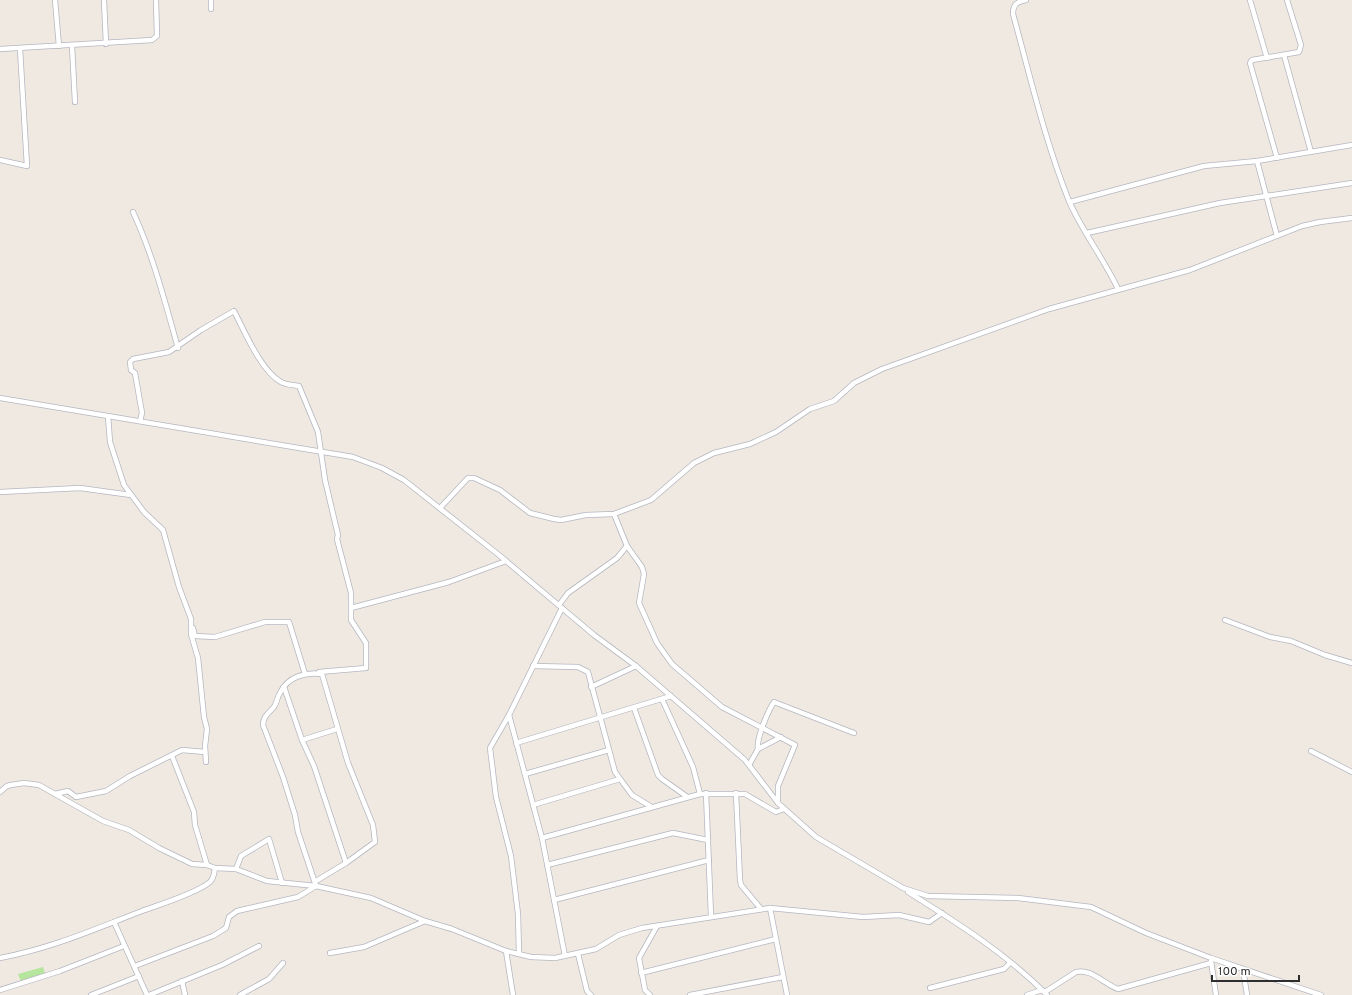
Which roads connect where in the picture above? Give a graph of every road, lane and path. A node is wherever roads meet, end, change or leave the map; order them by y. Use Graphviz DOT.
graph roads {
  1 [pos="55,0"];
  2 [pos="104,0"];
  3 [pos="156,0"];
  4 [pos="211,0"];
  5 [pos="1026,0"];
  6 [pos="1250,0"];
  7 [pos="1287,0"];
  8 [pos="211,9"];
  9 [pos="106,44"];
  10 [pos="59,46"];
  11 [pos="72,46"];
  12 [pos="0,49"];
  13 [pos="20,49"];
  14 [pos="1284,55"];
  15 [pos="1267,58"];
  16 [pos="75,102"];
  17 [pos="1352,145"];
  18 [pos="1311,152"];
  19 [pos="1277,158"];
  20 [pos="0,160"];
  21 [pos="1257,161"];
  22 [pos="1352,183"];
  23 [pos="1266,194"];
  24 [pos="1070,202"];
  25 [pos="133,212"];
  26 [pos="1352,218"];
  27 [pos="1087,233"];
  28 [pos="1277,236"];
  29 [pos="1118,289"];
  30 [pos="178,348"];
  31 [pos="0,398"];
  32 [pos="108,416"];
  33 [pos="140,421"];
  34 [pos="320,452"];
  35 [pos="0,492"];
  36 [pos="131,495"];
  37 [pos="440,508"];
  38 [pos="614,514"];
  39 [pos="627,546"];
  40 [pos="506,561"];
  41 [pos="560,607"];
  42 [pos="351,608"];
  43 [pos="191,619"];
  44 [pos="1225,620"];
  45 [pos="1352,663"];
  46 [pos="533,666"];
  47 [pos="636,666"];
  48 [pos="311,673"];
  49 [pos="304,674"];
  50 [pos="284,686"];
  51 [pos="591,687"];
  52 [pos="671,696"];
  53 [pos="662,699"];
  54 [pos="634,708"];
  55 [pos="509,715"];
  56 [pos="600,718"];
  57 [pos="763,728"];
  58 [pos="337,729"];
  59 [pos="854,733"];
  60 [pos="782,738"];
  61 [pos="302,740"];
  62 [pos="516,743"];
  63 [pos="758,749"];
  64 [pos="609,750"];
  65 [pos="205,752"];
  66 [pos="1311,752"];
  67 [pos="172,756"];
  68 [pos="206,762"];
  69 [pos="749,765"];
  70 [pos="1352,772"];
  71 [pos="525,774"];
  72 [pos="620,779"];
  73 [pos="0,792"];
  74 [pos="706,793"];
  75 [pos="736,793"];
  76 [pos="55,794"];
  77 [pos="700,794"];
  78 [pos="686,796"];
  79 [pos="778,803"];
  80 [pos="533,805"];
  81 [pos="650,806"];
  82 [pos="784,809"];
  83 [pos="542,838"];
  84 [pos="708,840"];
  85 [pos="709,860"];
  86 [pos="346,863"];
  87 [pos="207,865"];
  88 [pos="548,866"];
  89 [pos="215,868"];
  90 [pos="236,870"];
  91 [pos="282,883"];
  92 [pos="316,884"];
  93 [pos="903,888"];
  94 [pos="554,900"];
  95 [pos="770,908"];
  96 [pos="762,909"];
  97 [pos="942,913"];
  98 [pos="711,916"];
  99 [pos="425,921"];
  100 [pos="114,922"];
  101 [pos="656,926"];
  102 [pos="776,939"];
  103 [pos="124,946"];
  104 [pos="259,946"];
  105 [pos="506,951"];
  106 [pos="330,953"];
  107 [pos="520,954"];
  108 [pos="578,954"];
  109 [pos="565,956"];
  110 [pos="0,958"];
  111 [pos="1211,961"];
  112 [pos="283,963"];
  113 [pos="1010,963"];
  114 [pos="135,966"];
  115 [pos="1243,970"];
  116 [pos="641,973"];
  117 [pos="139,976"];
  118 [pos="782,977"];
  119 [pos="182,981"];
  120 [pos="930,988"];
  121 [pos="0,990"];
  122 [pos="1045,992"];
  123 [pos="93,995"];
  124 [pos="148,995"];
  125 [pos="185,995"];
  126 [pos="240,995"];
  127 [pos="513,995"];
  128 [pos="591,995"];
  129 [pos="650,995"];
  130 [pos="690,995"];
  131 [pos="787,995"];
  132 [pos="1026,995"];
  133 [pos="1216,995"];
  134 [pos="1247,995"];
  135 [pos="1321,995"];
  1 -- 10 [label="street"];
  2 -- 9 [label="street"];
  3 -- 9 [label="street"];
  4 -- 8 [label="street"];
  5 -- 24 [label="street"];
  6 -- 15 [label="street"];
  7 -- 14 [label="street"];
  9 -- 11 [label="street"];
  10 -- 11 [label="street"];
  10 -- 13 [label="street"];
  11 -- 16 [label="street"];
  12 -- 13 [label="street"];
  13 -- 20 [label="street"];
  14 -- 15 [label="street"];
  14 -- 18 [label="street"];
  15 -- 19 [label="street"];
  17 -- 18 [label="street"];
  18 -- 19 [label="street"];
  19 -- 21 [label="street"];
  21 -- 23 [label="street"];
  21 -- 24 [label="street"];
  22 -- 23 [label="street"];
  23 -- 27 [label="street"];
  23 -- 28 [label="street"];
  24 -- 27 [label="street"];
  25 -- 30 [label="street"];
  26 -- 28 [label="street"];
  27 -- 29 [label="street"];
  28 -- 29 [label="street"];
  29 -- 38 [label="street"];
  30 -- 33 [label="street"];
  30 -- 34 [label="street"];
  31 -- 32 [label="street"];
  32 -- 33 [label="street"];
  32 -- 36 [label="street"];
  33 -- 34 [label="street"];
  34 -- 37 [label="street"];
  34 -- 42 [label="street"];
  35 -- 36 [label="street"];
  36 -- 43 [label="street"];
  37 -- 38 [label="street"];
  37 -- 40 [label="street"];
  38 -- 39 [label="street"];
  39 -- 41 [label="street"];
  39 -- 57 [label="street"];
  40 -- 41 [label="street"];
  40 -- 42 [label="street"];
  41 -- 46 [label="street"];
  41 -- 47 [label="street"];
  42 -- 48 [label="street"];
  43 -- 49 [label="street"];
  43 -- 65 [label="street"];
  44 -- 45 [label="street"];
  46 -- 51 [label="street"];
  46 -- 55 [label="street"];
  47 -- 51 [label="street"];
  47 -- 52 [label="street"];
  48 -- 49 [label="street"];
  48 -- 58 [label="street"];
  49 -- 50 [label="street"];
  50 -- 61 [label="street"];
  50 -- 92 [label="street"];
  51 -- 56 [label="street"];
  52 -- 53 [label="street"];
  52 -- 69 [label="street"];
  53 -- 54 [label="street"];
  53 -- 77 [label="street"];
  54 -- 56 [label="street"];
  54 -- 78 [label="street"];
  55 -- 62 [label="street"];
  55 -- 107 [label="street"];
  56 -- 62 [label="street"];
  56 -- 64 [label="street"];
  57 -- 59 [label="street"];
  57 -- 60 [label="street"];
  57 -- 63 [label="street"];
  58 -- 61 [label="street"];
  58 -- 86 [label="street"];
  60 -- 63 [label="street"];
  60 -- 79 [label="street"];
  61 -- 86 [label="street"];
  62 -- 71 [label="street"];
  63 -- 69 [label="street"];
  64 -- 71 [label="street"];
  64 -- 72 [label="street"];
  65 -- 67 [label="street"];
  65 -- 68 [label="street"];
  66 -- 70 [label="street"];
  67 -- 76 [label="street"];
  67 -- 87 [label="street"];
  69 -- 79 [label="street"];
  71 -- 80 [label="street"];
  72 -- 80 [label="street"];
  72 -- 81 [label="street"];
  73 -- 76 [label="street"];
  74 -- 75 [label="street"];
  74 -- 77 [label="street"];
  74 -- 84 [label="street"];
  75 -- 82 [label="street"];
  75 -- 96 [label="street"];
  76 -- 87 [label="street"];
  77 -- 78 [label="street"];
  78 -- 81 [label="street"];
  79 -- 82 [label="street"];
  80 -- 83 [label="street"];
  81 -- 83 [label="street"];
  82 -- 93 [label="street"];
  83 -- 88 [label="street"];
  84 -- 85 [label="street"];
  84 -- 88 [label="street"];
  85 -- 94 [label="street"];
  85 -- 98 [label="street"];
  86 -- 92 [label="street"];
  87 -- 89 [label="street"];
  88 -- 94 [label="street"];
  89 -- 90 [label="street"];
  89 -- 100 [label="street"];
  90 -- 91 [label="street"];
  90 -- 91 [label="street"];
  91 -- 92 [label="street"];
  92 -- 99 [label="street"];
  92 -- 114 [label="street"];
  93 -- 97 [label="street"];
  93 -- 111 [label="street"];
  94 -- 109 [label="street"];
  95 -- 96 [label="street"];
  95 -- 97 [label="street"];
  95 -- 102 [label="street"];
  96 -- 98 [label="street"];
  97 -- 113 [label="street"];
  98 -- 101 [label="street"];
  99 -- 105 [label="street"];
  99 -- 106 [label="street"];
  100 -- 103 [label="street"];
  100 -- 110 [label="street"];
  101 -- 108 [label="street"];
  101 -- 116 [label="street"];
  102 -- 116 [label="street"];
  102 -- 118 [label="street"];
  103 -- 114 [label="street"];
  103 -- 121 [label="street"];
  104 -- 119 [label="street"];
  105 -- 107 [label="street"];
  105 -- 127 [label="street"];
  107 -- 109 [label="street"];
  108 -- 109 [label="street"];
  108 -- 128 [label="street"];
  111 -- 115 [label="street"];
  111 -- 122 [label="street"];
  111 -- 133 [label="street"];
  112 -- 126 [label="street"];
  113 -- 120 [label="street"];
  113 -- 122 [label="street"];
  114 -- 117 [label="street"];
  115 -- 134 [label="street"];
  115 -- 135 [label="street"];
  116 -- 129 [label="street"];
  117 -- 123 [label="street"];
  117 -- 124 [label="street"];
  118 -- 130 [label="street"];
  118 -- 131 [label="street"];
  119 -- 124 [label="street"];
  119 -- 125 [label="street"];
  122 -- 132 [label="street"];
}
